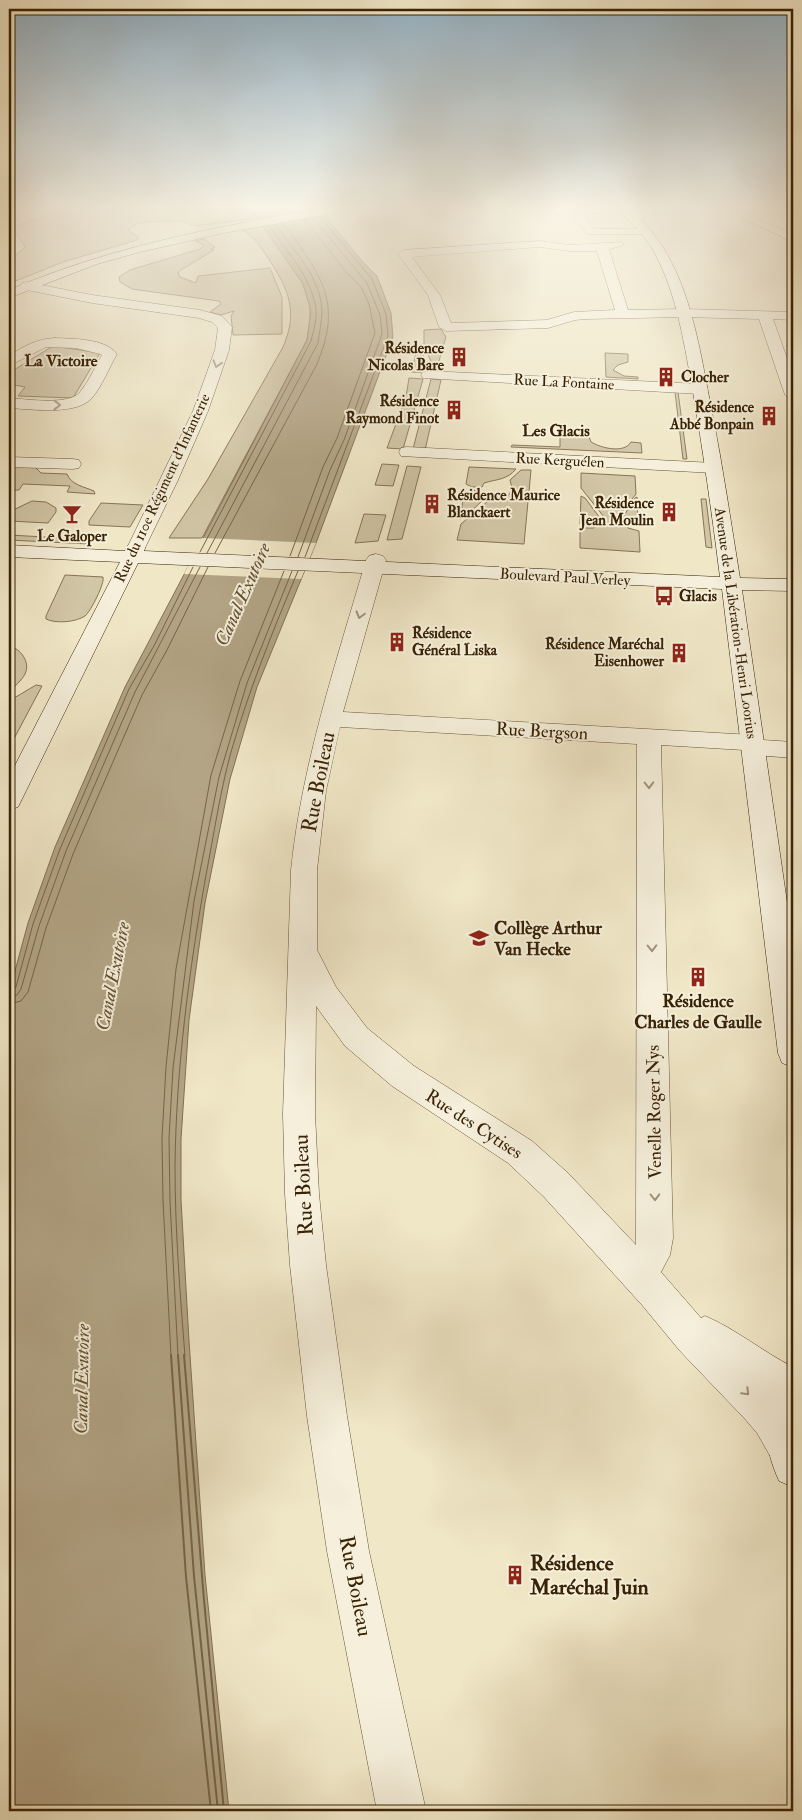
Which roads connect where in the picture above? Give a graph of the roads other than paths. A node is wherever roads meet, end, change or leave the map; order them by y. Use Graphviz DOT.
graph roads {
  1 [pos="36,291"];
  2 [pos="432,291"];
  3 [pos="616,291"];
  4 [pos="677,291"];
  5 [pos="684,313"];
  6 [pos="623,314"];
  7 [pos="765,316"];
  8 [pos="793,316"];
  9 [pos="9,362"];
  10 [pos="428,375"];
  11 [pos="700,389"];
  12 [pos="793,395"];
  13 [pos="9,403"];
  14 [pos="407,452"];
  15 [pos="9,462"];
  16 [pos="73,464"];
  17 [pos="714,468"];
  18 [pos="9,543"];
  19 [pos="136,547"];
  20 [pos="9,551"];
  21 [pos="375,564"];
  22 [pos="793,576"];
  23 [pos="730,579"];
  24 [pos="793,585"];
  25 [pos="330,719"];
  26 [pos="649,736"];
  27 [pos="754,745"];
  28 [pos="793,750"];
  29 [pos="16,772"];
  30 [pos="9,801"];
  31 [pos="302,951"];
  32 [pos="793,1053"];
  33 [pos="646,1282"];
  34 [pos="793,1388"];
  35 [pos="793,1409"];
  36 [pos="790,1457"];
  37 [pos="402,1811"];
  1 -- 19 [label="street, Rue du 110e Régiment d'Infanterie, one-way"];
  2 -- 6 [label="street"];
  3 -- 6 [label="street"];
  4 -- 5 [label="street, Avenue de la Libération-Henri Loorius"];
  5 -- 6 [label="street"];
  5 -- 7 [label="street"];
  5 -- 11 [label="street, Avenue de la Libération-Henri Loorius"];
  7 -- 8 [label="street"];
  7 -- 12 [label="street"];
  13 -- 9 [label="street, one-way"];
  10 -- 11 [label="street, Rue La Fontaine"];
  11 -- 17 [label="street, Avenue de la Libération-Henri Loorius"];
  14 -- 17 [label="street, Rue Kerguélen"];
  15 -- 16 [label="street"];
  17 -- 23 [label="street, Avenue de la Libération-Henri Loorius"];
  18 -- 19 [label="street"];
  19 -- 20 [label="street"];
  19 -- 21 [label="street, Boulevard Paul Verley"];
  19 -- 29 [label="street, Rue du 110e Régiment d'Infanterie"];
  21 -- 23 [label="street, Boulevard Paul Verley"];
  21 -- 25 [label="street, Rue Boileau, one-way"];
  22 -- 23 [label="street, Boulevard Paul Verley"];
  23 -- 24 [label="street, Boulevard Paul Verley"];
  23 -- 27 [label="street, Avenue de la Libération-Henri Loorius"];
  25 -- 26 [label="street, Rue Bergson"];
  25 -- 31 [label="street, Rue Boileau"];
  26 -- 27 [label="street, Rue Bergson"];
  26 -- 33 [label="street, Venelle Roger Nys, one-way"];
  27 -- 28 [label="street, Rue Bergson"];
  27 -- 32 [label="street, Avenue de la Libération-Henri Loorius"];
  29 -- 30 [label="street, Rue du 110e Régiment d'Infanterie"];
  31 -- 33 [label="street, Rue des Cytises"];
  31 -- 37 [label="street, Rue Boileau"];
  33 -- 34 [label="street, Rue des Cytises"];
  33 -- 36 [label="street, Rue des Cytises, one-way"];
  35 -- 36 [label="street"];
}
